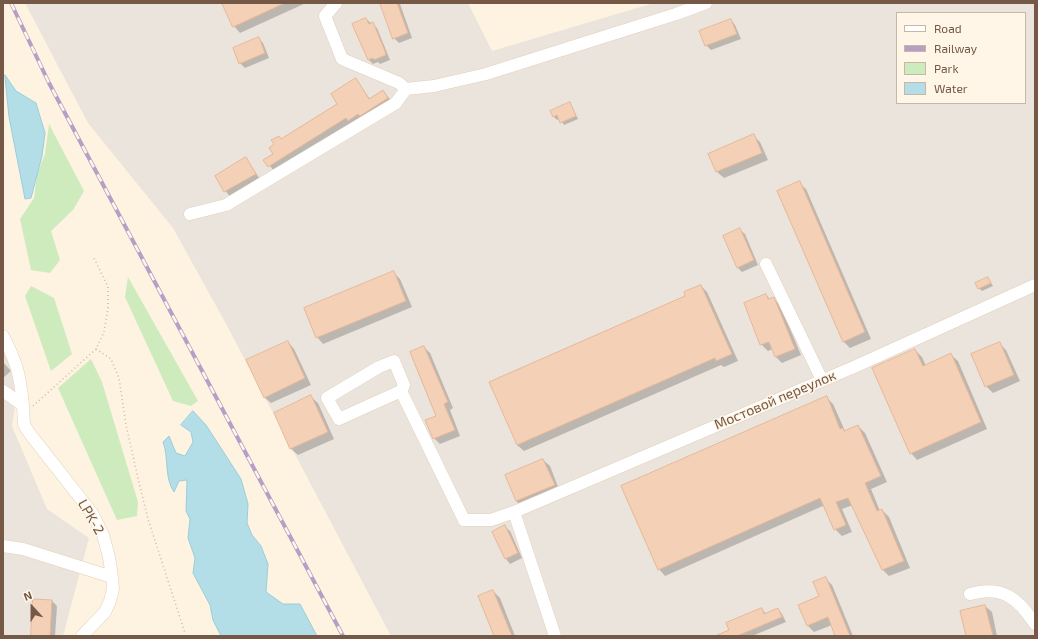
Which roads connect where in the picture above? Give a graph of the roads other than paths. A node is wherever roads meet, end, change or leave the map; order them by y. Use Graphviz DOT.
graph roads {
  1 [pos="336,3"];
  2 [pos="706,3"];
  3 [pos="406,89"];
  4 [pos="190,214"];
  5 [pos="766,264"];
  6 [pos="1035,285"];
  7 [pos="3,336"];
  8 [pos="822,380"];
  9 [pos="3,391"];
  10 [pos="401,391"];
  11 [pos="23,410"];
  12 [pos="514,512"];
  13 [pos="3,546"];
  14 [pos="112,577"];
  15 [pos="970,594"];
  16 [pos="1035,624"];
  17 [pos="82,636"];
  18 [pos="555,636"];
  1 -- 3 [label="street"];
  2 -- 3 [label="street"];
  3 -- 4 [label="street"];
  5 -- 8 [label="street"];
  6 -- 8 [label="street, Мостовой переулок"];
  7 -- 11 [label="street, LPK-2"];
  8 -- 12 [label="street, Мостовой переулок"];
  9 -- 11 [label="street"];
  10 -- 10 [label="street"];
  10 -- 12 [label="street, Мостовой переулок"];
  11 -- 14 [label="street, LPK-2"];
  12 -- 18 [label="street"];
  13 -- 14 [label="street"];
  14 -- 17 [label="street, LPK-2"];
  15 -- 16 [label="street"];
}
